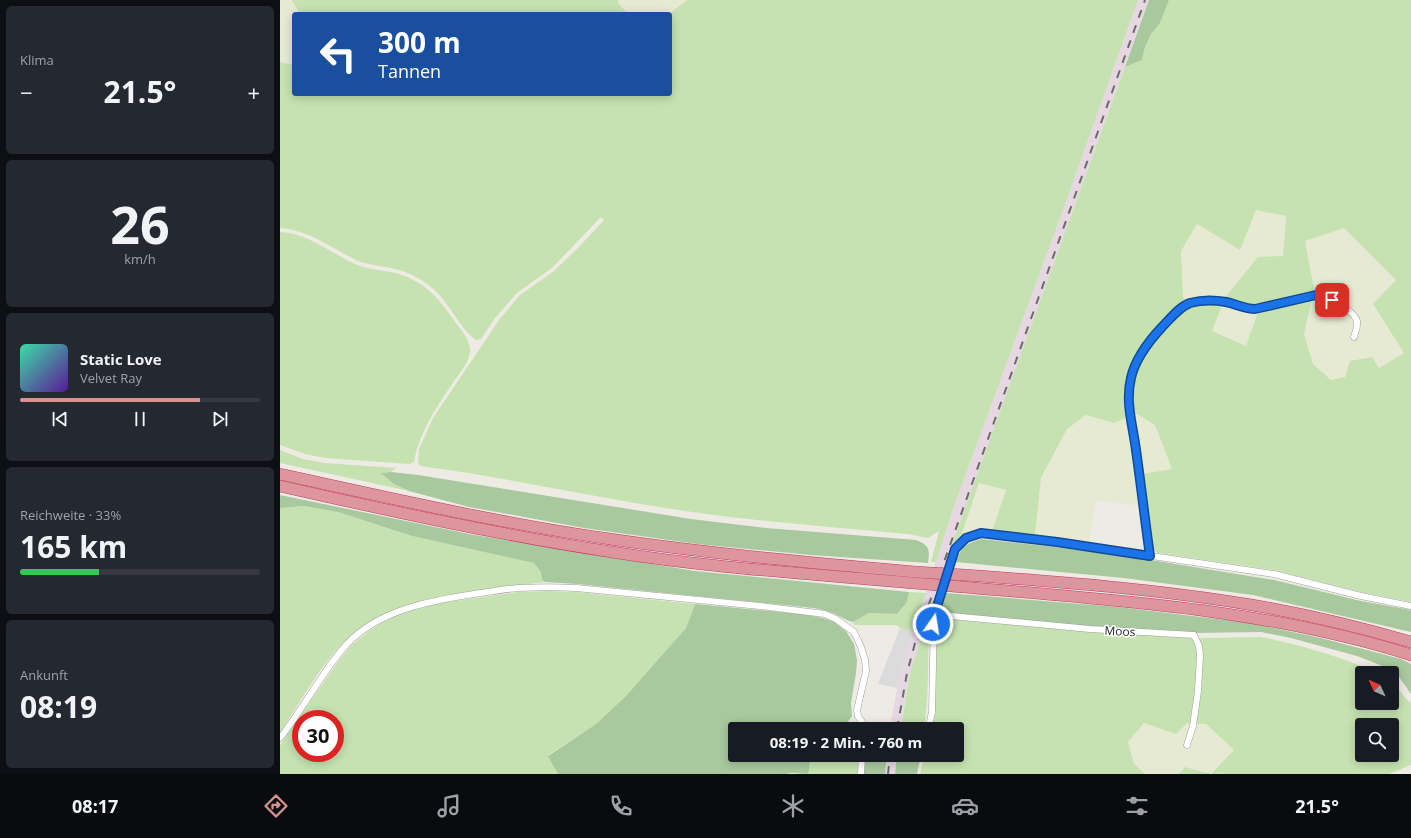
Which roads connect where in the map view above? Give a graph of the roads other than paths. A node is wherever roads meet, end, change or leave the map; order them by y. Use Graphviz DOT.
graph roads {
  1 [pos="1354,337"];
  2 [pos="280,474"];
  3 [pos="280,486"];
  4 [pos="1150,556"];
  5 [pos="914,577"];
  6 [pos="1411,606"];
  7 [pos="934,616"];
  8 [pos="1411,642"];
  9 [pos="1411,655"];
  10 [pos="861,722"];
  11 [pos="930,722"];
  12 [pos="280,738"];
  13 [pos="1187,745"];
  14 [pos="862,762"];
  15 [pos="862,774"];
  1 -- 4 [label="street"];
  2 -- 5 [label="highway"];
  3 -- 5 [label="highway"];
  4 -- 6 [label="street"];
  4 -- 7 [label="street"];
  5 -- 8 [label="highway, bridge"];
  5 -- 9 [label="highway, bridge"];
  7 -- 11 [label="street"];
  7 -- 13 [label="street, Moos"];
  10 -- 12 [label="street"];
  14 -- 15 [label="street"];
}
